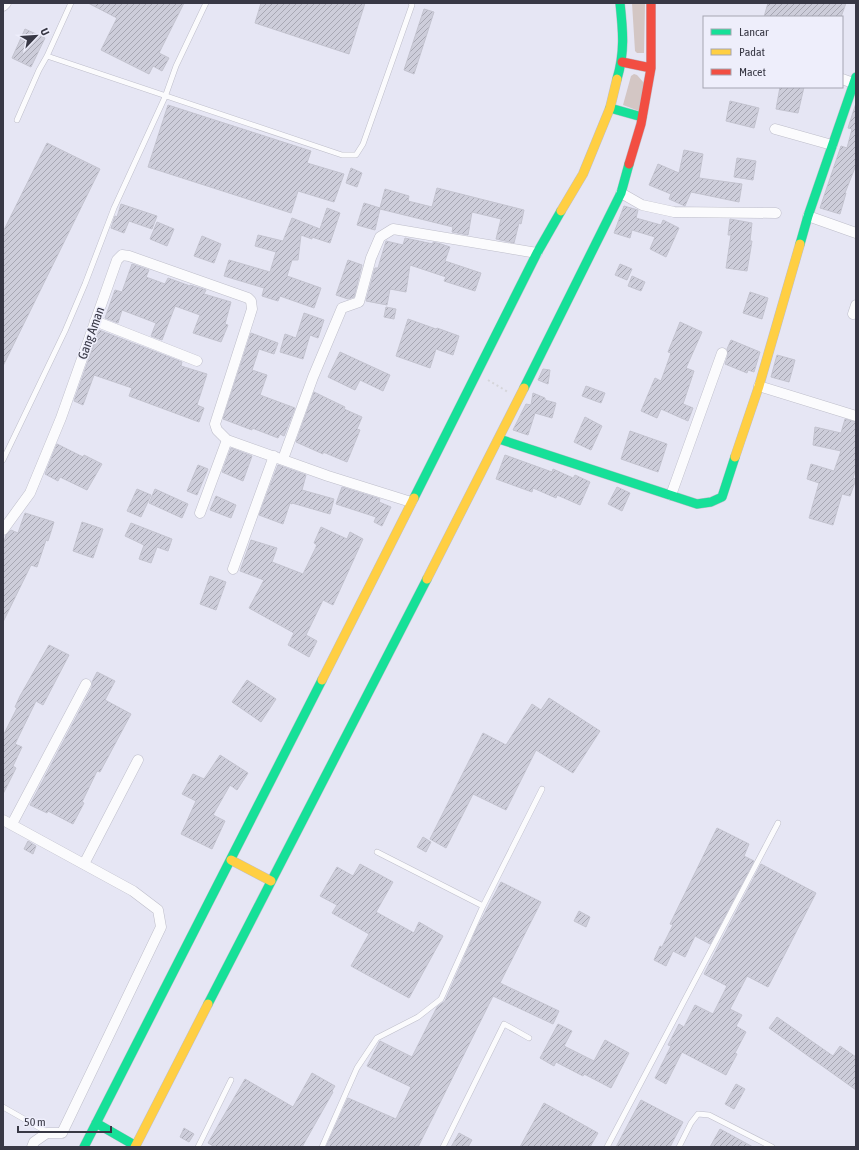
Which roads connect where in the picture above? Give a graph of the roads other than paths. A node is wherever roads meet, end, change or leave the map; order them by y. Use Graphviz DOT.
graph roads {
  1 [pos="6,3"];
  2 [pos="71,3"];
  3 [pos="206,3"];
  4 [pos="411,3"];
  5 [pos="620,3"];
  6 [pos="651,3"];
  7 [pos="3,6"];
  8 [pos="47,56"];
  9 [pos="622,62"];
  10 [pos="650,68"];
  11 [pos="843,79"];
  12 [pos="855,81"];
  13 [pos="165,97"];
  14 [pos="610,108"];
  15 [pos="642,117"];
  16 [pos="17,120"];
  17 [pos="775,129"];
  18 [pos="832,145"];
  19 [pos="620,193"];
  20 [pos="776,214"];
  21 [pos="808,216"];
  22 [pos="856,233"];
  23 [pos="537,253"];
  24 [pos="95,321"];
  25 [pos="722,353"];
  26 [pos="197,361"];
  27 [pos="759,386"];
  28 [pos="856,416"];
  29 [pos="499,439"];
  30 [pos="227,440"];
  31 [pos="278,457"];
  32 [pos="3,460"];
  33 [pos="671,495"];
  34 [pos="411,502"];
  35 [pos="200,513"];
  36 [pos="3,530"];
  37 [pos="233,569"];
  38 [pos="86,684"];
  39 [pos="138,760"];
  40 [pos="542,790"];
  41 [pos="3,820"];
  42 [pos="12,824"];
  43 [pos="778,824"];
  44 [pos="378,852"];
  45 [pos="231,860"];
  46 [pos="84,864"];
  47 [pos="271,881"];
  48 [pos="484,906"];
  49 [pos="529,1038"];
  50 [pos="231,1080"];
  51 [pos="3,1107"];
  52 [pos="96,1123"];
  53 [pos="47,1132"];
  54 [pos="32,1147"];
  55 [pos="84,1147"];
  56 [pos="136,1147"];
  57 [pos="198,1147"];
  58 [pos="322,1147"];
  59 [pos="443,1147"];
  60 [pos="607,1147"];
  61 [pos="679,1147"];
  62 [pos="772,1147"];
  1 -- 7 [label="street"];
  2 -- 8 [label="lane"];
  3 -- 13 [label="lane"];
  4 -- 13 [label="lane"];
  5 -- 9 [label="street"];
  6 -- 10 [label="street"];
  8 -- 13 [label="lane"];
  8 -- 16 [label="lane"];
  9 -- 10 [label="street"];
  9 -- 14 [label="street"];
  10 -- 15 [label="street"];
  11 -- 12 [label="street"];
  12 -- 18 [label="street"];
  13 -- 32 [label="lane"];
  14 -- 15 [label="street"];
  14 -- 23 [label="street"];
  15 -- 19 [label="street"];
  17 -- 18 [label="street"];
  18 -- 21 [label="street"];
  19 -- 20 [label="street"];
  19 -- 29 [label="street"];
  21 -- 22 [label="street"];
  21 -- 27 [label="street"];
  23 -- 31 [label="street"];
  23 -- 34 [label="street"];
  24 -- 26 [label="street"];
  24 -- 30 [label="street, Gang Aman"];
  24 -- 36 [label="street, Gang Aman"];
  25 -- 33 [label="street"];
  27 -- 28 [label="street"];
  27 -- 33 [label="street"];
  29 -- 33 [label="street"];
  29 -- 47 [label="street"];
  30 -- 31 [label="street"];
  30 -- 35 [label="street"];
  31 -- 34 [label="street"];
  31 -- 37 [label="street"];
  34 -- 45 [label="street"];
  38 -- 42 [label="street"];
  39 -- 46 [label="street"];
  40 -- 48 [label="lane"];
  41 -- 42 [label="street"];
  42 -- 46 [label="street"];
  43 -- 60 [label="lane"];
  44 -- 48 [label="lane"];
  45 -- 47 [label="street"];
  45 -- 52 [label="street"];
  46 -- 53 [label="street"];
  47 -- 56 [label="street"];
  48 -- 58 [label="lane"];
  49 -- 59 [label="lane"];
  50 -- 57 [label="lane"];
  51 -- 53 [label="lane"];
  52 -- 55 [label="street"];
  52 -- 56 [label="street"];
  53 -- 54 [label="street"];
  61 -- 62 [label="lane"];
}
